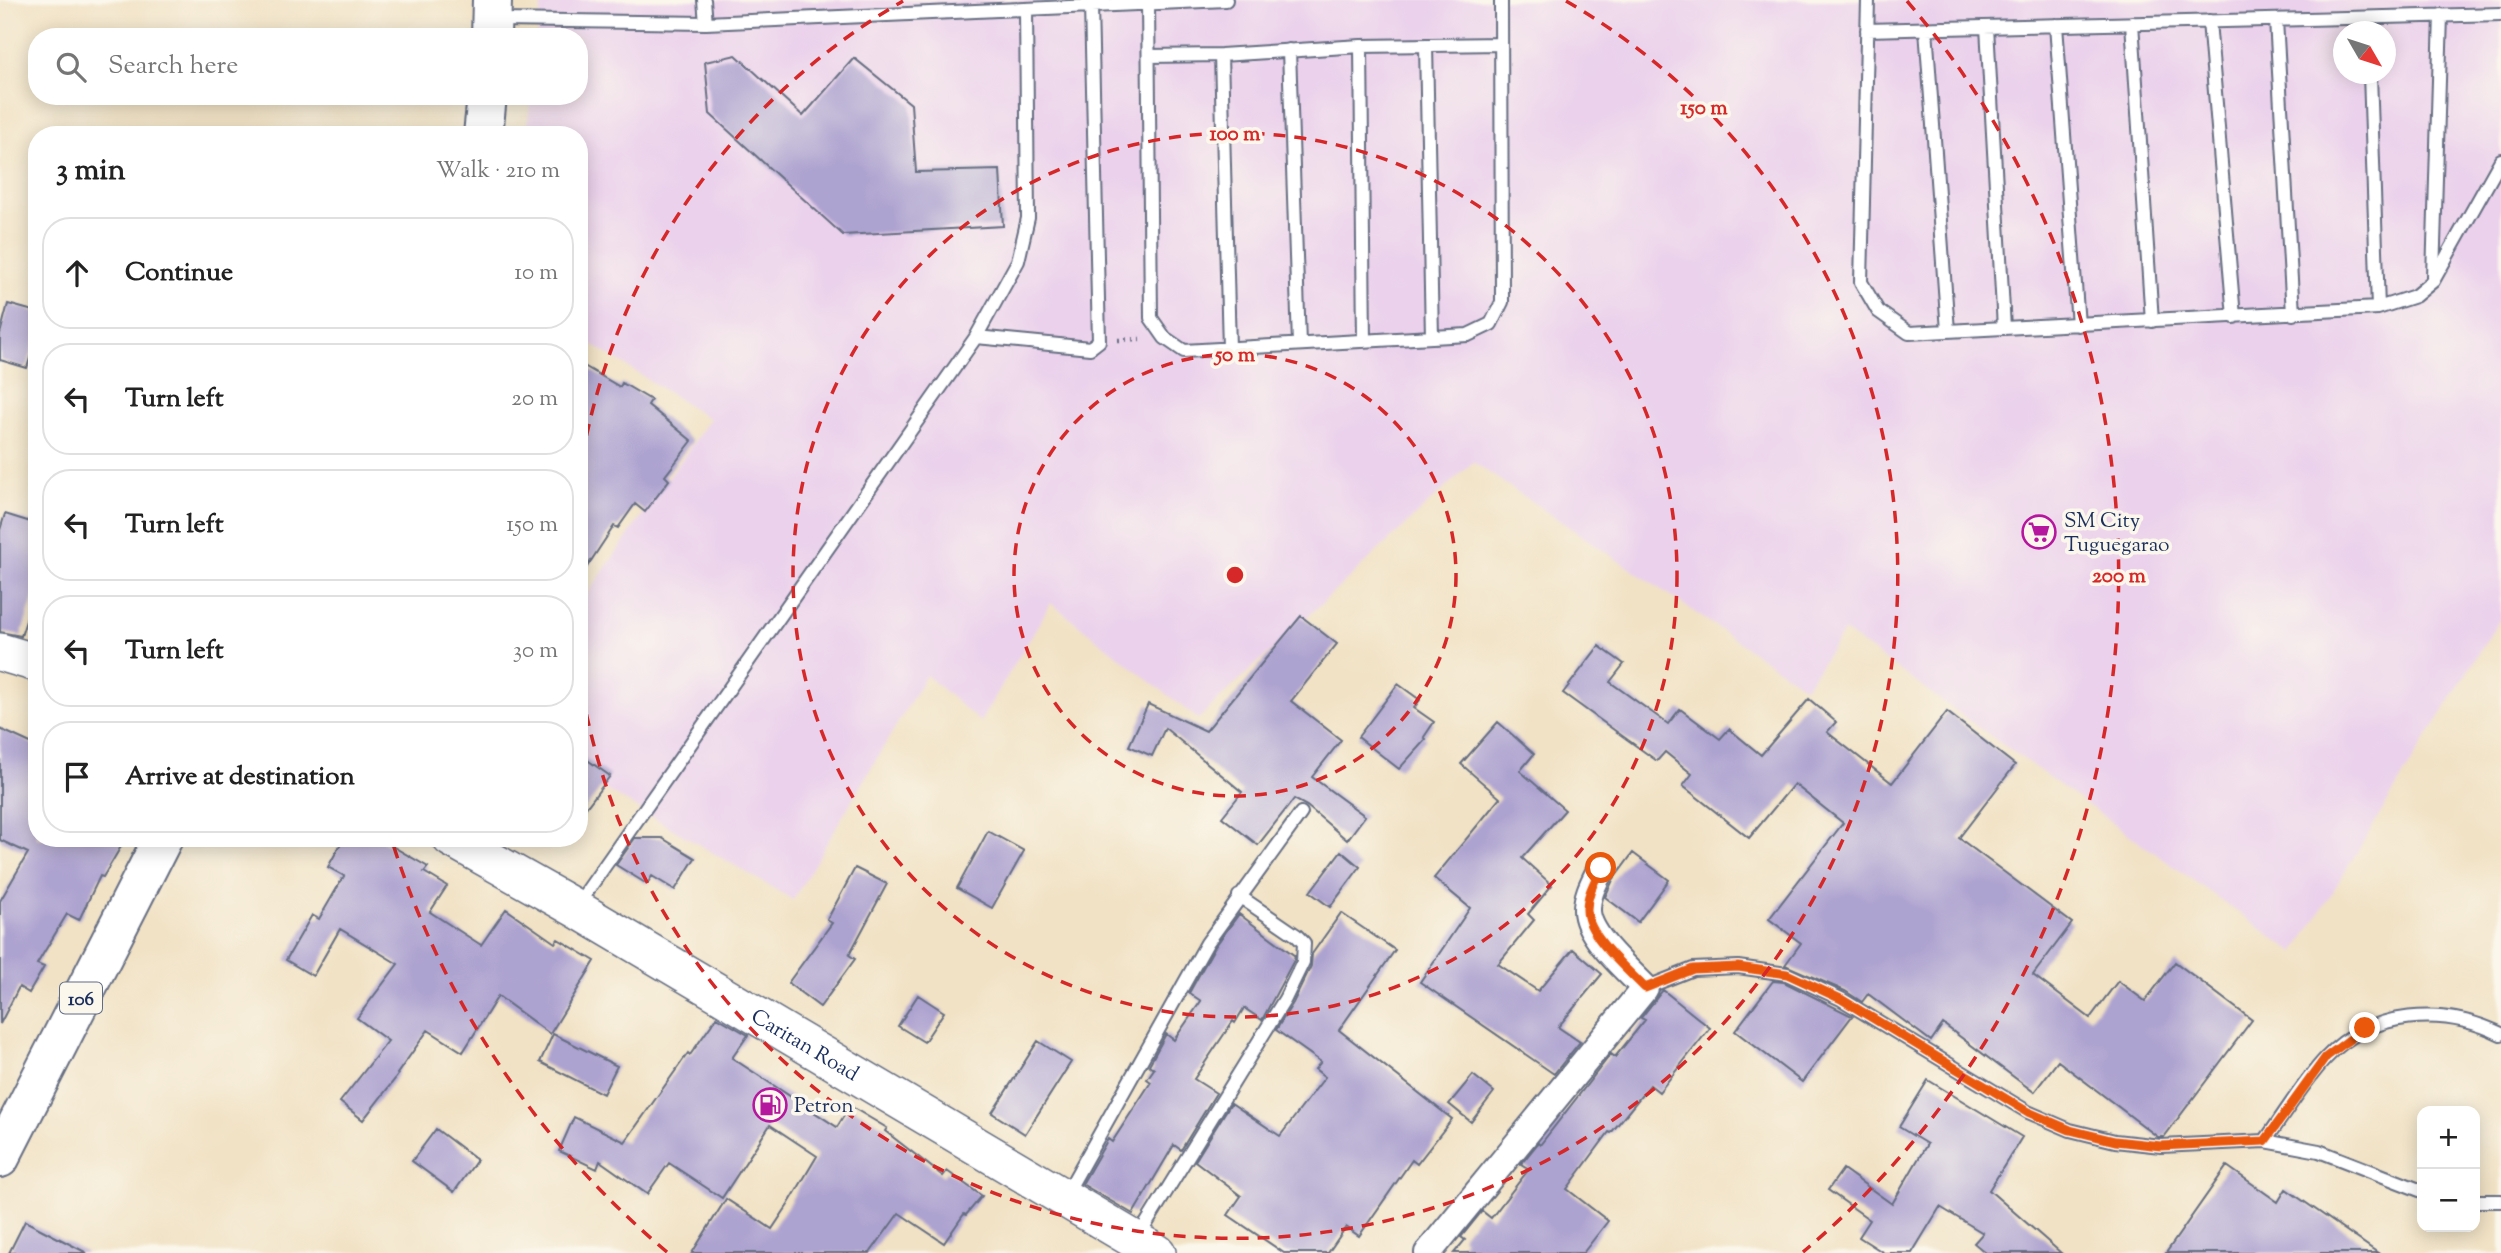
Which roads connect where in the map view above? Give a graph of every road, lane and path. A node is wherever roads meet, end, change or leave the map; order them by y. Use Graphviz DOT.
graph roads {
  1 [pos="704,0"];
  2 [pos="1226,0"];
  3 [pos="1501,0"];
  4 [pos="1868,0"];
  5 [pos="1148,2"];
  6 [pos="1091,6"];
  7 [pos="1026,10"];
  8 [pos="2501,14"];
  9 [pos="2441,15"];
  10 [pos="2368,17"];
  11 [pos="491,19"];
  12 [pos="2276,20"];
  13 [pos="2209,21"];
  14 [pos="2368,21"];
  15 [pos="706,23"];
  16 [pos="2132,23"];
  17 [pos="2056,25"];
  18 [pos="1987,27"];
  19 [pos="1926,29"];
  20 [pos="1867,30"];
  21 [pos="1501,44"];
  22 [pos="1426,45"];
  23 [pos="1360,46"];
  24 [pos="1289,50"];
  25 [pos="1221,55"];
  26 [pos="1149,56"];
  27 [pos="2370,84"];
  28 [pos="486,105"];
  29 [pos="484,126"];
  30 [pos="2501,160"];
  31 [pos="2433,281"];
  32 [pos="2378,308"];
  33 [pos="2293,314"];
  34 [pos="2234,317"];
  35 [pos="2152,321"];
  36 [pos="2078,325"];
  37 [pos="2004,328"];
  38 [pos="1948,331"];
  39 [pos="975,337"];
  40 [pos="1432,337"];
  41 [pos="1165,338"];
  42 [pos="1099,341"];
  43 [pos="1364,341"];
  44 [pos="1299,344"];
  45 [pos="1229,348"];
  46 [pos="0,652"];
  47 [pos="28,660"];
  48 [pos="1301,813"];
  49 [pos="158,847"];
  50 [pos="467,847"];
  51 [pos="1601,868"];
  52 [pos="1239,896"];
  53 [pos="575,908"];
  54 [pos="1645,988"];
  55 [pos="2501,1034"];
  56 [pos="2265,1141"];
  57 [pos="0,1158"];
  58 [pos="2417,1189"];
  59 [pos="1065,1197"];
  60 [pos="2480,1201"];
  61 [pos="2501,1201"];
  62 [pos="1147,1247"];
  63 [pos="1428,1253"];
  1 -- 15 [label="lane"];
  2 -- 5 [label="lane"];
  3 -- 21 [label="lane"];
  4 -- 20 [label="lane"];
  5 -- 6 [label="lane"];
  5 -- 26 [label="lane"];
  6 -- 7 [label="lane"];
  6 -- 42 [label="lane"];
  7 -- 15 [label="lane"];
  7 -- 39 [label="lane"];
  8 -- 9 [label="lane"];
  9 -- 10 [label="lane"];
  9 -- 31 [label="lane"];
  10 -- 12 [label="lane"];
  10 -- 14 [label="lane"];
  11 -- 15 [label="lane"];
  12 -- 13 [label="lane"];
  12 -- 33 [label="lane"];
  13 -- 16 [label="lane"];
  13 -- 34 [label="lane"];
  16 -- 17 [label="lane"];
  16 -- 35 [label="lane"];
  17 -- 18 [label="lane"];
  17 -- 36 [label="lane"];
  18 -- 19 [label="lane"];
  18 -- 37 [label="lane"];
  19 -- 20 [label="lane"];
  19 -- 38 [label="lane"];
  20 -- 38 [label="lane"];
  21 -- 22 [label="lane"];
  21 -- 40 [label="lane"];
  22 -- 23 [label="lane"];
  22 -- 40 [label="lane"];
  23 -- 24 [label="lane"];
  23 -- 43 [label="lane"];
  24 -- 25 [label="lane"];
  24 -- 44 [label="lane"];
  25 -- 26 [label="lane"];
  25 -- 45 [label="lane"];
  26 -- 41 [label="lane"];
  27 -- 32 [label="lane"];
  28 -- 29 [label="highway"];
  30 -- 31 [label="lane"];
  31 -- 32 [label="lane"];
  32 -- 33 [label="lane"];
  33 -- 34 [label="lane"];
  34 -- 35 [label="lane"];
  35 -- 36 [label="lane"];
  36 -- 37 [label="lane"];
  37 -- 38 [label="lane"];
  39 -- 42 [label="lane"];
  39 -- 53 [label="lane"];
  40 -- 43 [label="lane"];
  41 -- 42 [label="path"];
  41 -- 45 [label="lane"];
  43 -- 44 [label="lane"];
  44 -- 45 [label="lane"];
  46 -- 47 [label="main road"];
  48 -- 52 [label="lane"];
  49 -- 57 [label="highway, 106"];
  50 -- 53 [label="main road, Caritan Road"];
  51 -- 54 [label="street"];
  52 -- 59 [label="lane"];
  52 -- 62 [label="lane"];
  53 -- 59 [label="main road, Caritan Road"];
  54 -- 56 [label="lane"];
  54 -- 63 [label="street"];
  55 -- 56 [label="lane"];
  56 -- 58 [label="lane"];
  59 -- 62 [label="main road, Caritan Road"];
  60 -- 61 [label="lane"];
}
